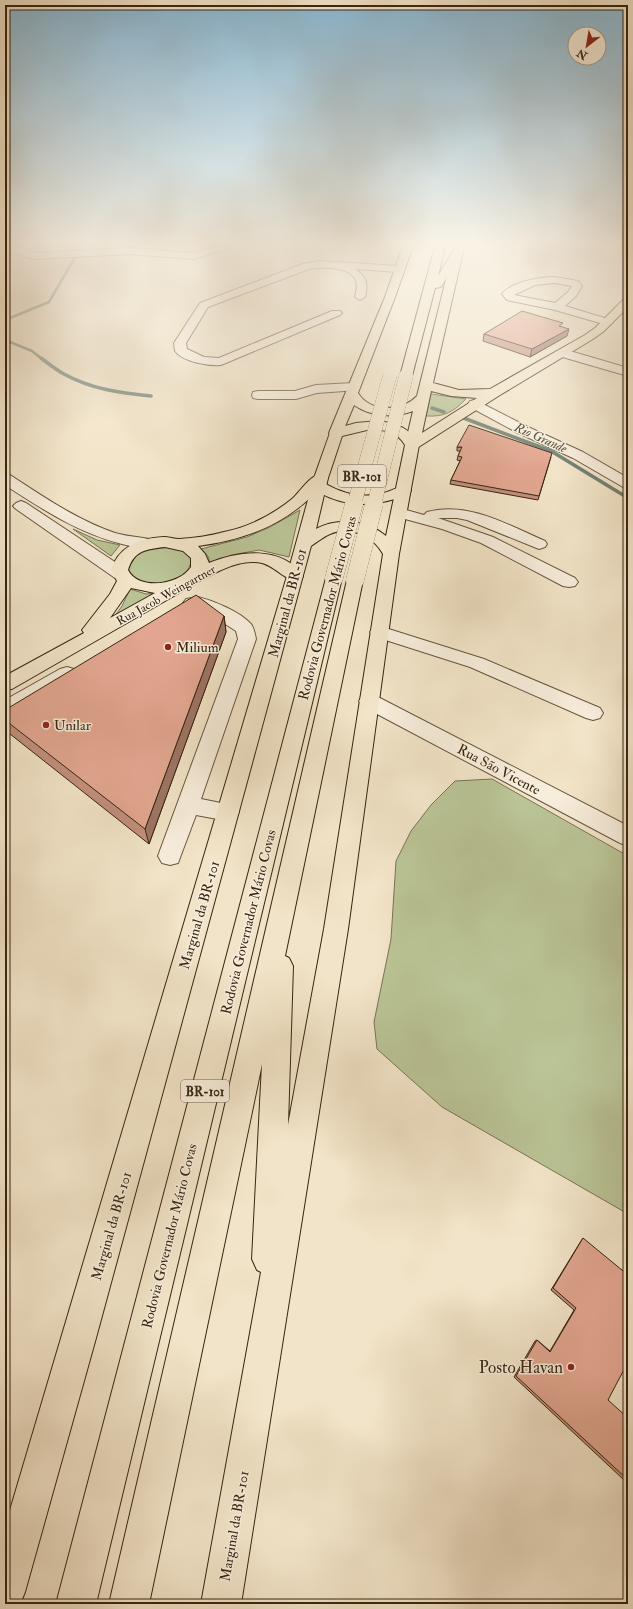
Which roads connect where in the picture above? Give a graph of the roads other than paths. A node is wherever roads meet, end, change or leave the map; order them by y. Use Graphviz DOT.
graph roads {
  1 [pos="196,318"];
  2 [pos="324,318"];
  3 [pos="382,318"];
  4 [pos="422,318"];
  5 [pos="443,318"];
  6 [pos="594,318"];
  7 [pos="611,318"];
  8 [pos="607,322"];
  9 [pos="563,353"];
  10 [pos="391,371"];
  11 [pos="628,372"];
  12 [pos="353,390"];
  13 [pos="426,391"];
  14 [pos="495,392"];
  15 [pos="258,395"];
  16 [pos="475,404"];
  17 [pos="454,418"];
  18 [pos="418,424"];
  19 [pos="397,428"];
  20 [pos="336,433"];
  21 [pos="412,445"];
  22 [pos="5,478"];
  23 [pos="320,482"];
  24 [pos="628,484"];
  25 [pos="403,491"];
  26 [pos="5,495"];
  27 [pos="399,513"];
  28 [pos="424,520"];
  29 [pos="304,543"];
  30 [pos="152,544"];
  31 [pos="177,544"];
  32 [pos="539,544"];
  33 [pos="391,554"];
  34 [pos="295,576"];
  35 [pos="124,577"];
  36 [pos="344,579"];
  37 [pos="187,581"];
  38 [pos="569,582"];
  39 [pos="174,611"];
  40 [pos="379,632"];
  41 [pos="82,641"];
  42 [pos="85,663"];
  43 [pos="5,684"];
  44 [pos="369,701"];
  45 [pos="9,707"];
  46 [pos="593,713"];
  47 [pos="188,806"];
  48 [pos="228,812"];
  49 [pos="628,837"];
  50 [pos="170,856"];
  51 [pos="283,906"];
  52 [pos="264,1348"];
  53 [pos="5,1592"];
  54 [pos="76,1604"];
  55 [pos="129,1604"];
  56 [pos="221,1604"];
  1 -- 2 [label="street"];
  3 -- 12 [label="main road, Marginal da BR-101"];
  4 -- 36 [label="main road, Rodovia Governador Mário Covas / BR-101, bridge"];
  5 -- 13 [label="main road, Marginal da BR-101"];
  6 -- 8 [label="street"];
  7 -- 8 [label="main road"];
  8 -- 9 [label="main road"];
  9 -- 11 [label="street"];
  9 -- 14 [label="main road"];
  10 -- 36 [label="main road, Rodovia Governador Mário Covas / BR-101, bridge"];
  12 -- 13 [label="main road"];
  12 -- 15 [label="street"];
  12 -- 20 [label="main road, Marginal da BR-101"];
  13 -- 14 [label="main road"];
  13 -- 18 [label="main road, Marginal da BR-101"];
  14 -- 16 [label="main road"];
  16 -- 17 [label="main road"];
  16 -- 24 [label="street"];
  17 -- 18 [label="main road"];
  17 -- 21 [label="main road"];
  18 -- 19 [label="main road"];
  18 -- 21 [label="main road, Marginal da BR-101"];
  19 -- 20 [label="main road"];
  19 -- 21 [label="main road"];
  20 -- 23 [label="main road, Marginal da BR-101"];
  21 -- 25 [label="main road, Marginal da BR-101"];
  22 -- 30 [label="street"];
  23 -- 25 [label="main road"];
  23 -- 29 [label="main road, Marginal da BR-101"];
  23 -- 31 [label="main road"];
  25 -- 27 [label="main road, Marginal da BR-101"];
  26 -- 35 [label="street"];
  27 -- 28 [label="street"];
  27 -- 33 [label="main road, Marginal da BR-101"];
  28 -- 32 [label="street"];
  28 -- 38 [label="street"];
  29 -- 33 [label="main road"];
  29 -- 34 [label="main road, Marginal da BR-101"];
  30 -- 31 [label="main road"];
  30 -- 35 [label="main road"];
  31 -- 37 [label="main road"];
  33 -- 40 [label="main road, Marginal da BR-101"];
  34 -- 37 [label="main road, Rua Jacob Weingartner"];
  34 -- 48 [label="main road, Marginal da BR-101"];
  35 -- 37 [label="main road"];
  35 -- 41 [label="main road, Rua Jacob Weingartner"];
  36 -- 51 [label="main road, Rodovia Governador Mário Covas / BR-101"];
  36 -- 54 [label="main road, Rodovia Governador Mário Covas / BR-101"];
  37 -- 41 [label="main road, Rua Jacob Weingartner"];
  39 -- 47 [label="street"];
  40 -- 44 [label="main road, Marginal da BR-101"];
  40 -- 46 [label="street"];
  41 -- 43 [label="main road, Rua Jacob Weingartner"];
  42 -- 45 [label="street"];
  44 -- 49 [label="street, Rua São Vicente"];
  44 -- 52 [label="main road, Marginal da BR-101"];
  47 -- 48 [label="street"];
  47 -- 50 [label="street"];
  48 -- 53 [label="main road, Marginal da BR-101"];
  51 -- 52 [label="main road"];
  51 -- 55 [label="main road, Rodovia Governador Mário Covas / BR-101"];
  52 -- 56 [label="main road, Marginal da BR-101"];
}
